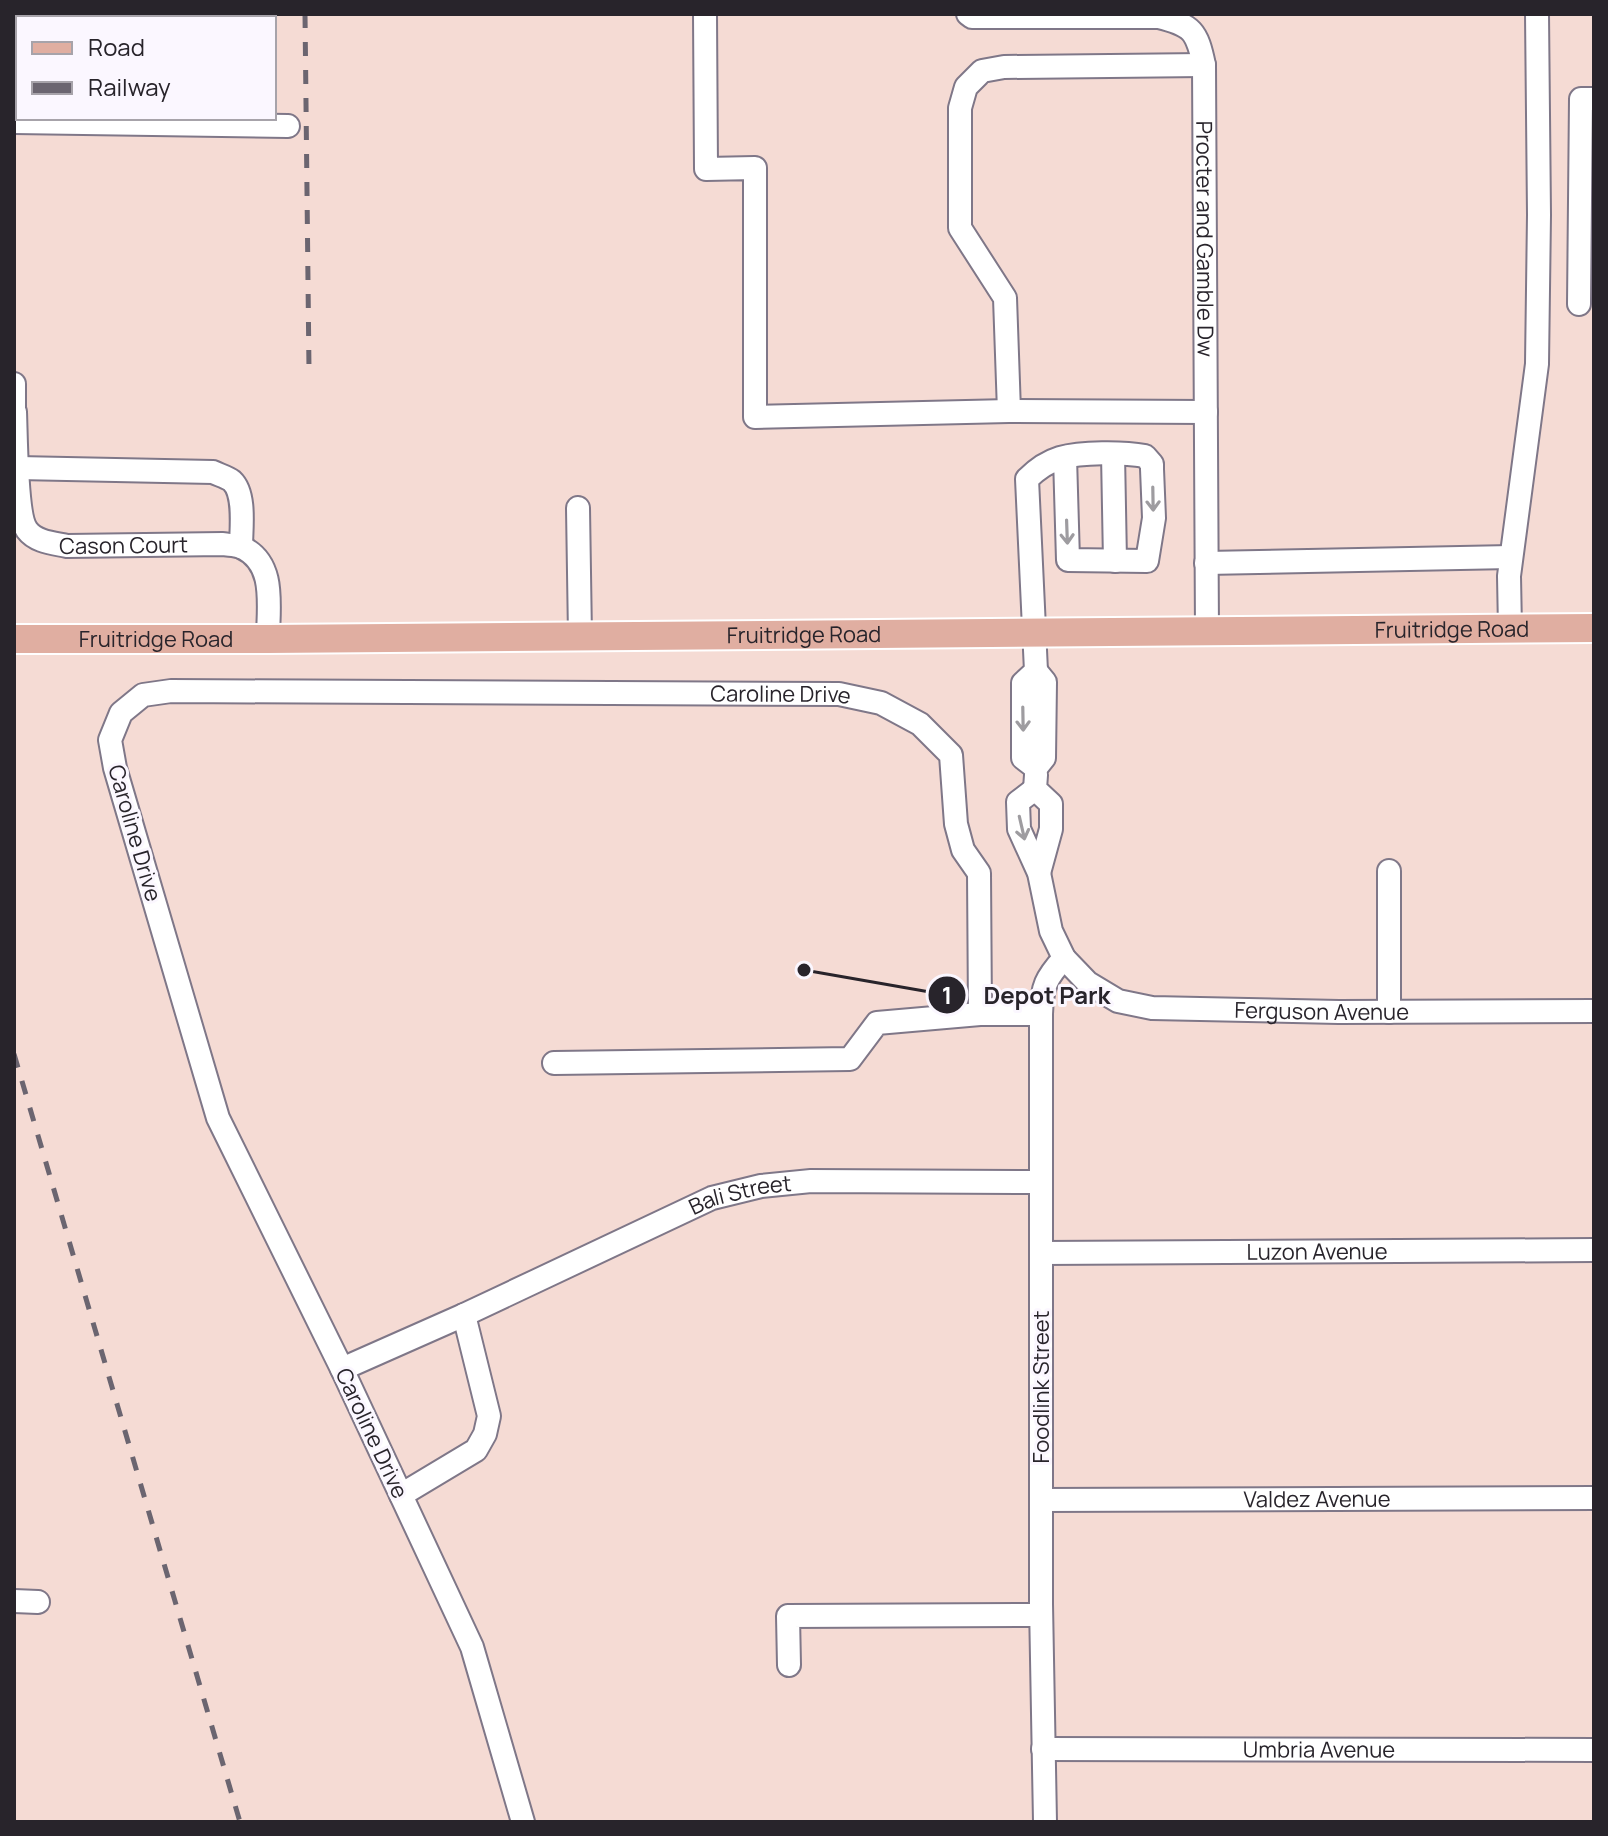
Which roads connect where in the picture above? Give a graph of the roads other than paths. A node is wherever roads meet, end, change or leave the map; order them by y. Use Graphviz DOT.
graph roads {
  1 [pos="705,14"];
  2 [pos="968,14"];
  3 [pos="1537,14"];
  4 [pos="1204,65"];
  5 [pos="1594,99"];
  6 [pos="14,122"];
  7 [pos="288,126"];
  8 [pos="1579,304"];
  9 [pos="14,384"];
  10 [pos="1009,411"];
  11 [pos="14,412"];
  12 [pos="1206,412"];
  13 [pos="1113,454"];
  14 [pos="1065,457"];
  15 [pos="18,468"];
  16 [pos="578,508"];
  17 [pos="241,547"];
  18 [pos="1511,557"];
  19 [pos="1115,561"];
  20 [pos="1206,563"];
  21 [pos="1594,628"];
  22 [pos="1510,629"];
  23 [pos="1207,632"];
  24 [pos="1036,633"];
  25 [pos="580,636"];
  26 [pos="14,639"];
  27 [pos="268,639"];
  28 [pos="1035,779"];
  29 [pos="1389,871"];
  30 [pos="1039,873"];
  31 [pos="1064,958"];
  32 [pos="1594,1011"];
  33 [pos="1389,1012"];
  34 [pos="980,1014"];
  35 [pos="1041,1014"];
  36 [pos="554,1063"];
  37 [pos="1041,1182"];
  38 [pos="1594,1250"];
  39 [pos="1041,1253"];
  40 [pos="464,1315"];
  41 [pos="342,1369"];
  42 [pos="401,1495"];
  43 [pos="1594,1498"];
  44 [pos="1041,1500"];
  45 [pos="14,1601"];
  46 [pos="38,1602"];
  47 [pos="1041,1615"];
  48 [pos="789,1665"];
  49 [pos="1043,1749"];
  50 [pos="1594,1750"];
  51 [pos="523,1822"];
  52 [pos="1045,1822"];
  1 -- 10 [label="street"];
  2 -- 4 [label="street, Procter and Gamble Dw"];
  3 -- 18 [label="street"];
  4 -- 10 [label="street"];
  4 -- 12 [label="street, Procter and Gamble Dw"];
  5 -- 8 [label="street"];
  6 -- 7 [label="street"];
  9 -- 11 [label="street, Cason Court"];
  10 -- 12 [label="street"];
  11 -- 15 [label="street, Cason Court"];
  12 -- 20 [label="street, Procter and Gamble Dw"];
  13 -- 14 [label="street"];
  13 -- 19 [label="street"];
  13 -- 19 [label="street, one-way"];
  14 -- 19 [label="street, one-way"];
  14 -- 24 [label="street"];
  15 -- 17 [label="street, Cason Court"];
  15 -- 17 [label="street"];
  16 -- 25 [label="street"];
  17 -- 27 [label="street"];
  18 -- 20 [label="street"];
  18 -- 22 [label="street"];
  20 -- 23 [label="street, Procter and Gamble Dw"];
  21 -- 22 [label="main road, Fruitridge Road"];
  22 -- 23 [label="main road, Fruitridge Road"];
  23 -- 24 [label="main road, Fruitridge Road"];
  24 -- 25 [label="main road, Fruitridge Road"];
  24 -- 28 [label="street"];
  25 -- 27 [label="main road, Fruitridge Road"];
  26 -- 27 [label="main road, Fruitridge Road"];
  28 -- 30 [label="street"];
  28 -- 30 [label="street, one-way"];
  29 -- 33 [label="street"];
  30 -- 31 [label="street"];
  31 -- 33 [label="street, Ferguson Avenue"];
  31 -- 35 [label="street, Foodlink Street"];
  32 -- 33 [label="street, Ferguson Avenue"];
  34 -- 35 [label="street"];
  34 -- 36 [label="street"];
  34 -- 41 [label="street, Caroline Drive"];
  35 -- 37 [label="street, Foodlink Street"];
  37 -- 39 [label="street, Foodlink Street"];
  37 -- 40 [label="street, Bali Street"];
  38 -- 39 [label="street, Luzon Avenue"];
  39 -- 44 [label="street, Foodlink Street"];
  40 -- 41 [label="street, Bali Street"];
  40 -- 42 [label="street"];
  41 -- 42 [label="street, Caroline Drive"];
  42 -- 51 [label="street, Caroline Drive"];
  43 -- 44 [label="street, Valdez Avenue"];
  44 -- 47 [label="street, Foodlink Street"];
  45 -- 46 [label="street"];
  47 -- 48 [label="street"];
  47 -- 49 [label="street, Foodlink Street"];
  49 -- 50 [label="street, Umbria Avenue"];
  49 -- 52 [label="street, Foodlink Street"];
}
